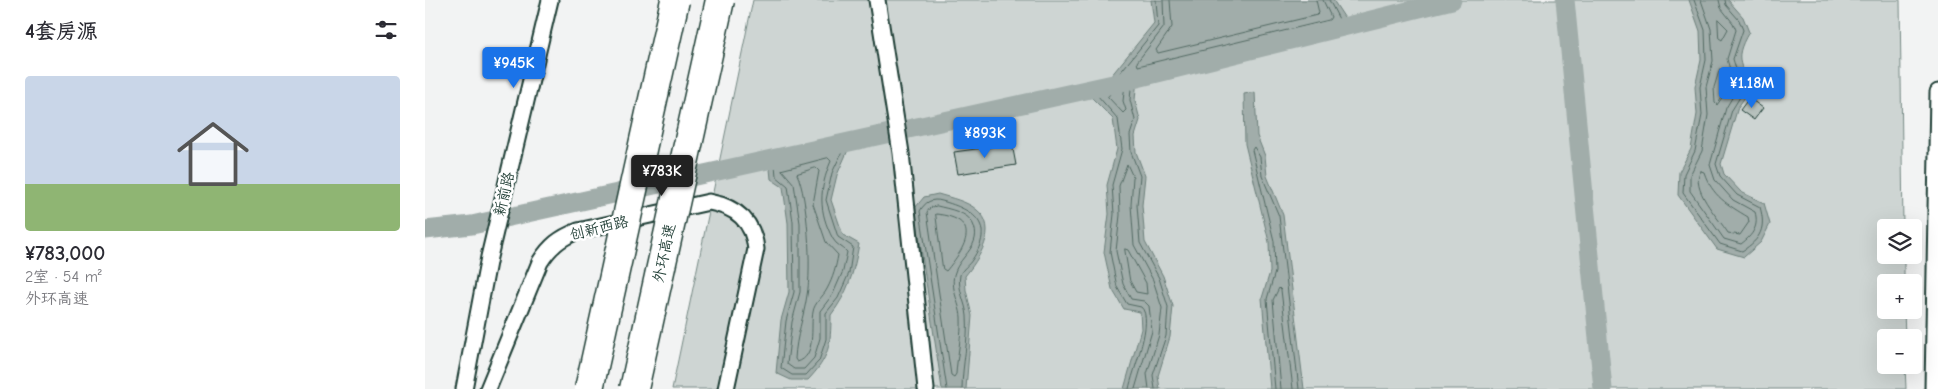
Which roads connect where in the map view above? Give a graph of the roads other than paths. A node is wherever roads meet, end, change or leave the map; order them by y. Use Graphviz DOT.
graph roads {
  1 [pos="550,0"];
  2 [pos="675,0"];
  3 [pos="720,0"];
  4 [pos="877,0"];
  5 [pos="1938,92"];
  6 [pos="465,389"];
  7 [pos="487,389"];
  8 [pos="589,389"];
  9 [pos="634,389"];
  10 [pos="726,389"];
  11 [pos="926,389"];
  12 [pos="1933,389"];
  1 -- 6 [label="street, 新前路"];
  2 -- 8 [label="highway, bridge"];
  3 -- 9 [label="highway, 外环高速, bridge"];
  4 -- 11 [label="street"];
  5 -- 12 [label="street"];
  7 -- 10 [label="street, 创新西路"];
}
